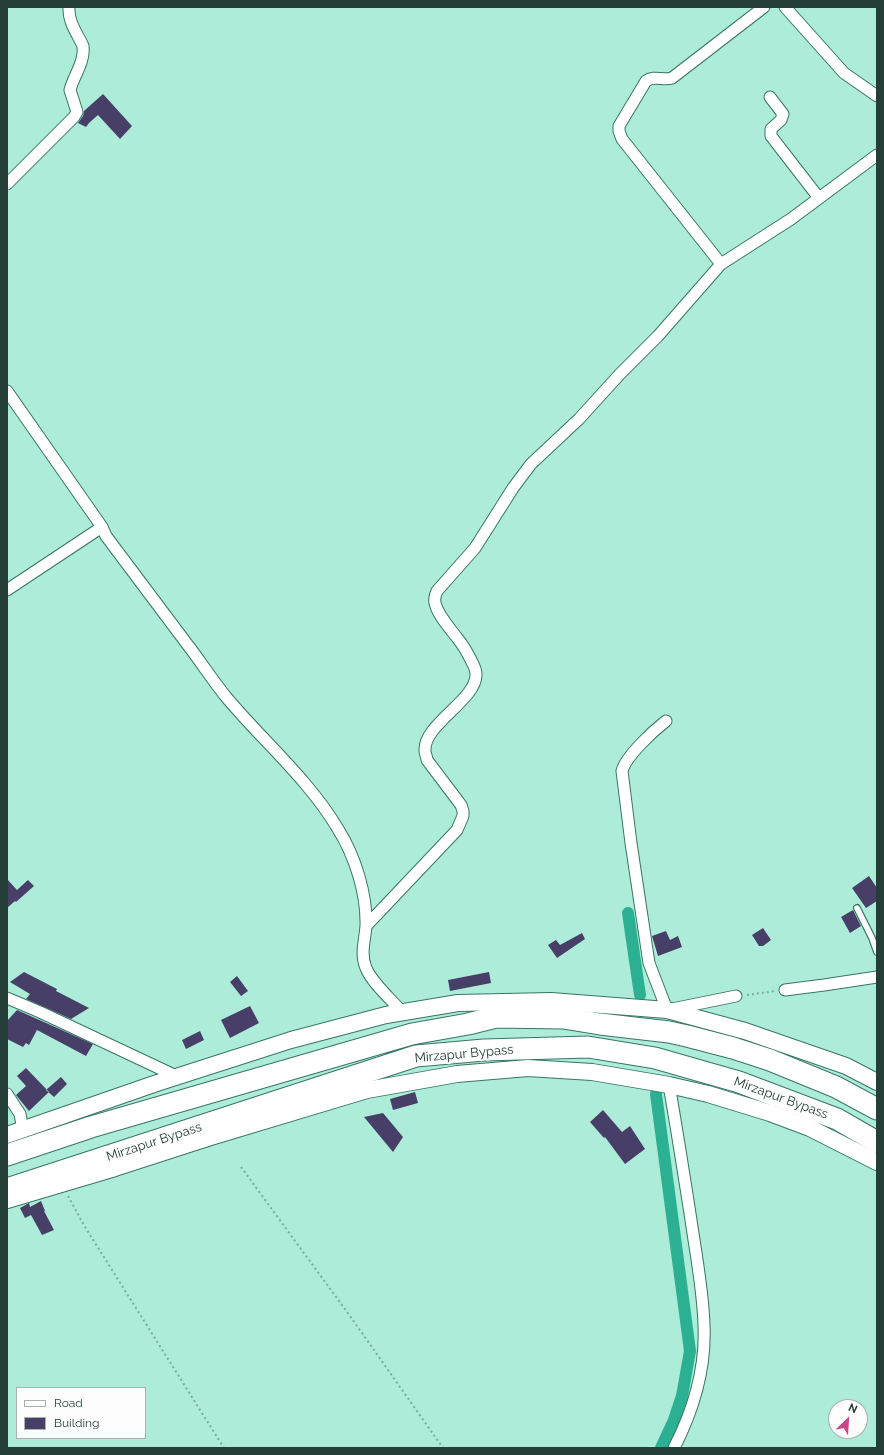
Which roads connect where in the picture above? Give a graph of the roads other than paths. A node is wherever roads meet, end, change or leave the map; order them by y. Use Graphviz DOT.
graph roads {
  1 [pos="69,7"];
  2 [pos="764,7"];
  3 [pos="785,7"];
  4 [pos="877,96"];
  5 [pos="770,98"];
  6 [pos="877,155"];
  7 [pos="7,184"];
  8 [pos="819,198"];
  9 [pos="721,264"];
  10 [pos="7,391"];
  11 [pos="102,527"];
  12 [pos="7,590"];
  13 [pos="666,721"];
  14 [pos="857,908"];
  15 [pos="366,926"];
  16 [pos="877,952"];
  17 [pos="877,977"];
  18 [pos="785,990"];
  19 [pos="736,996"];
  20 [pos="7,998"];
  21 [pos="668,1010"];
  22 [pos="402,1012"];
  23 [pos="171,1074"];
  24 [pos="877,1082"];
  25 [pos="669,1085"];
  26 [pos="7,1094"];
  27 [pos="877,1108"];
  28 [pos="23,1130"];
  29 [pos="7,1135"];
  30 [pos="877,1142"];
  31 [pos="7,1155"];
  32 [pos="877,1162"];
  33 [pos="7,1189"];
  34 [pos="7,1200"];
  35 [pos="674,1448"];
  1 -- 7 [label="street"];
  2 -- 9 [label="street"];
  3 -- 4 [label="street"];
  5 -- 8 [label="street"];
  6 -- 8 [label="street"];
  8 -- 9 [label="street"];
  9 -- 15 [label="street"];
  10 -- 11 [label="street"];
  11 -- 12 [label="street"];
  11 -- 15 [label="street"];
  13 -- 21 [label="street"];
  14 -- 16 [label="lane"];
  15 -- 22 [label="street"];
  17 -- 18 [label="street"];
  19 -- 21 [label="street"];
  20 -- 23 [label="street"];
  21 -- 22 [label="street"];
  21 -- 24 [label="street"];
  22 -- 23 [label="street"];
  23 -- 28 [label="street"];
  25 -- 32 [label="street"];
  25 -- 34 [label="street"];
  25 -- 35 [label="street"];
  26 -- 28 [label="street"];
  27 -- 31 [label="highway"];
  28 -- 29 [label="street"];
  30 -- 33 [label="highway, Mirzapur Bypass"];
}
